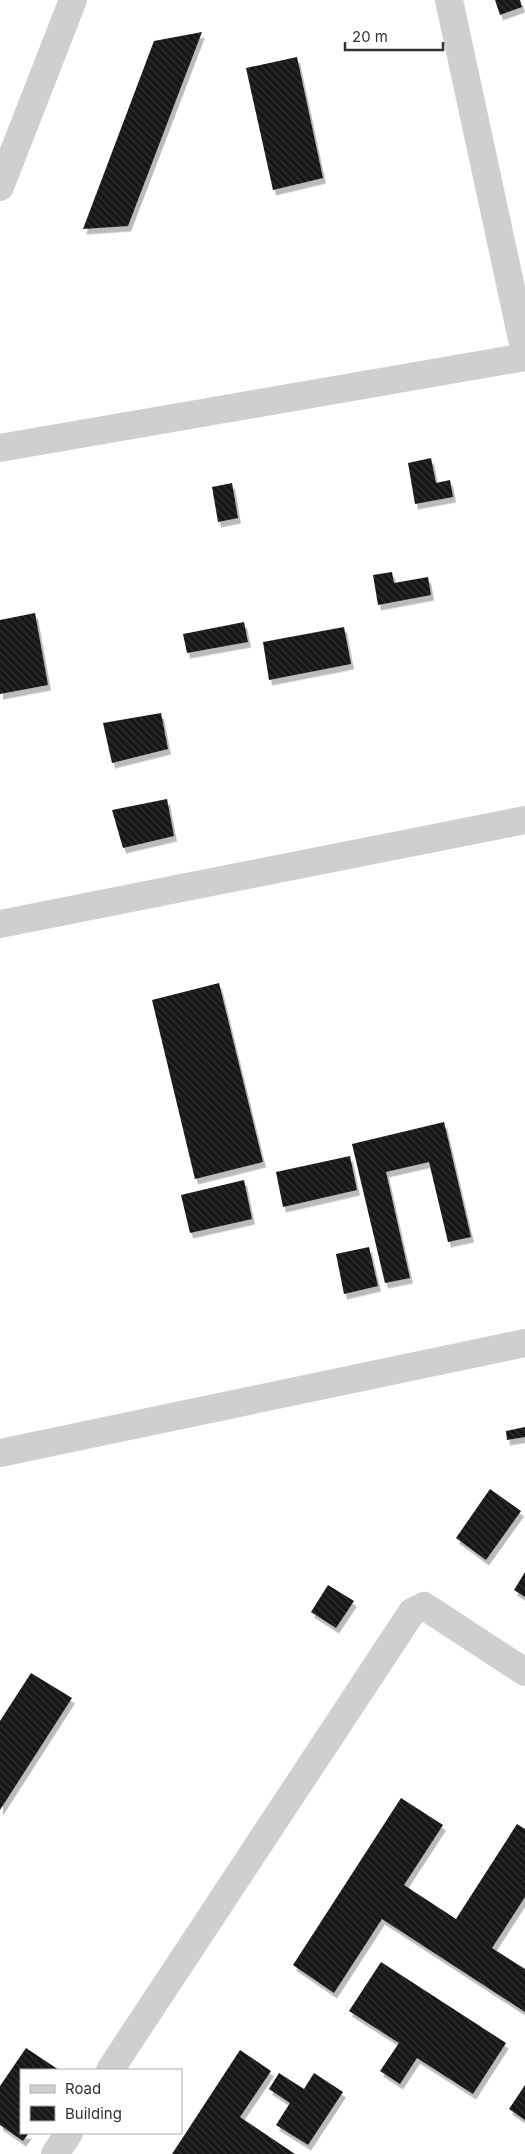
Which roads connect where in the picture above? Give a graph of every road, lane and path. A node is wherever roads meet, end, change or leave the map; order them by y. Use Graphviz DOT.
graph roads {
  1 [pos="74,0"];
  2 [pos="449,0"];
  3 [pos="0,187"];
  4 [pos="525,355"];
  5 [pos="0,448"];
  6 [pos="525,820"];
  7 [pos="0,924"];
  8 [pos="525,1343"];
  9 [pos="0,1453"];
  10 [pos="525,1672"];
  11 [pos="111,2069"];
  12 [pos="68,2134"];
  13 [pos="55,2154"];
  1 -- 3 [label="street"];
  2 -- 4 [label="street"];
  4 -- 5 [label="street"];
  6 -- 7 [label="street"];
  8 -- 9 [label="street"];
  10 -- 11 [label="street"];
  12 -- 13 [label="street"];
}
